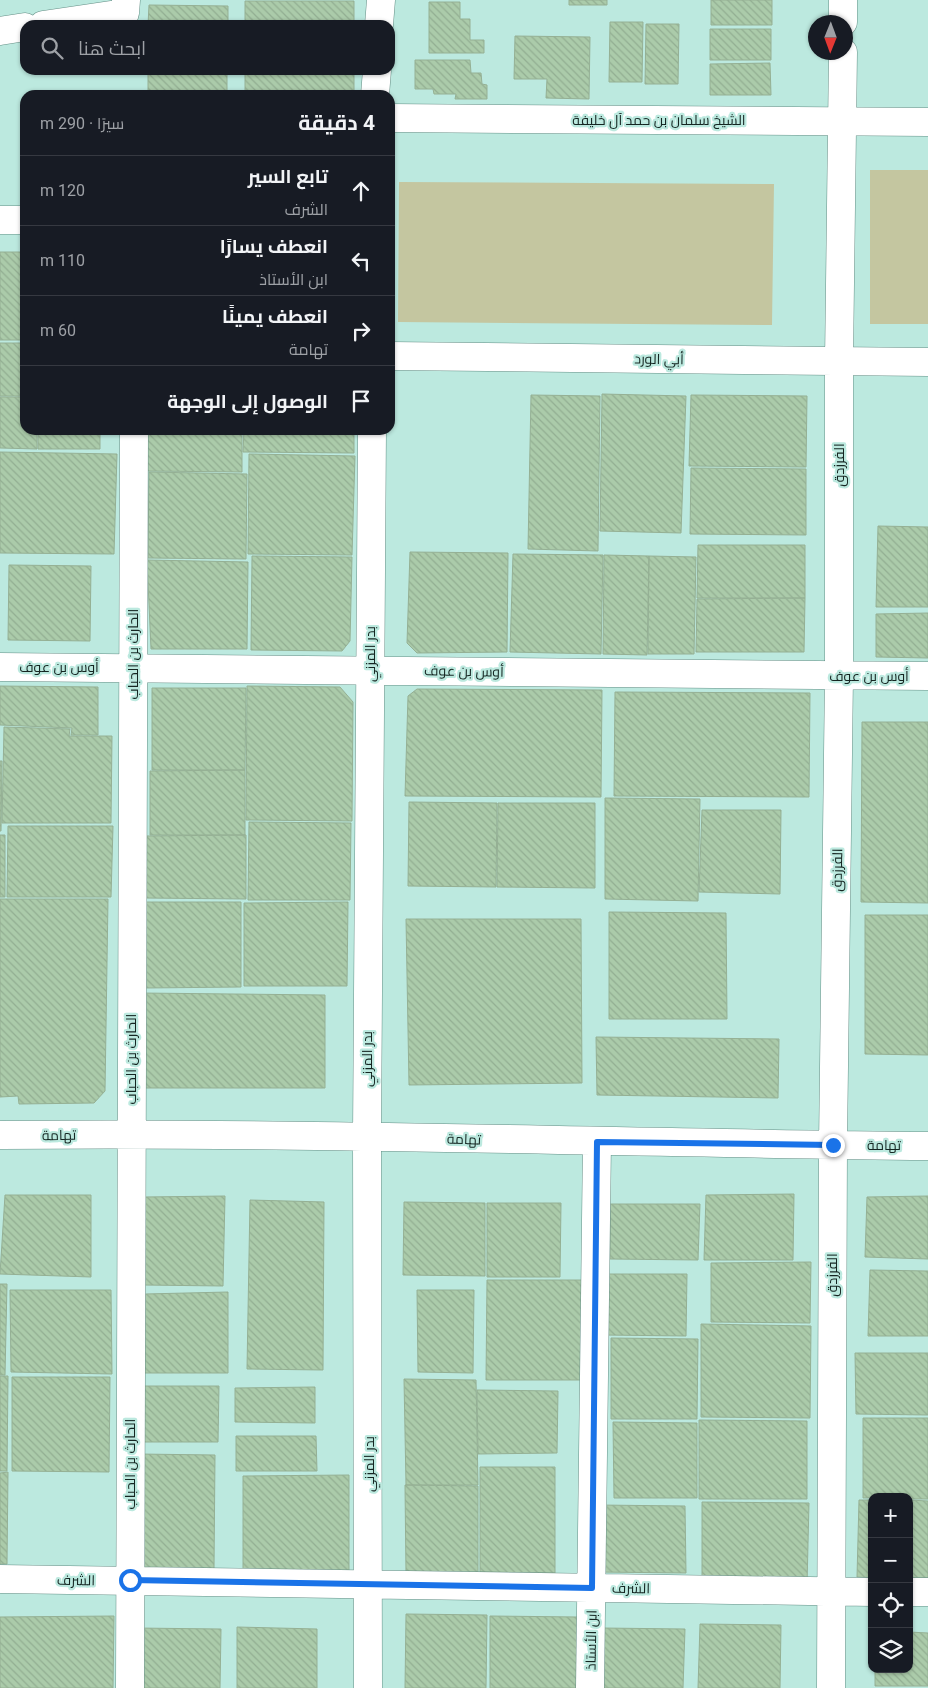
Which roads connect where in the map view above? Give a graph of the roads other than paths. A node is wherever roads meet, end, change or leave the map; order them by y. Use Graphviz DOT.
graph roads {
  1 [pos="126,0"];
  2 [pos="381,0"];
  3 [pos="843,0"];
  4 [pos="843,15"];
  5 [pos="78,20"];
  6 [pos="380,20"];
  7 [pos="20,29"];
  8 [pos="0,31"];
  9 [pos="843,60"];
  10 [pos="377,75"];
  11 [pos="375,90"];
  12 [pos="395,118"];
  13 [pos="844,121"];
  14 [pos="928,122"];
  15 [pos="0,220"];
  16 [pos="20,220"];
  17 [pos="395,356"];
  18 [pos="839,361"];
  19 [pos="928,362"];
  20 [pos="134,435"];
  21 [pos="372,435"];
  22 [pos="0,667"];
  23 [pos="133,667"];
  24 [pos="370,669"];
  25 [pos="839,676"];
  26 [pos="928,676"];
  27 [pos="131,1134"];
  28 [pos="0,1135"];
  29 [pos="367,1136"];
  30 [pos="597,1142"];
  31 [pos="833,1145"];
  32 [pos="928,1146"];
  33 [pos="0,1579"];
  34 [pos="130,1580"];
  35 [pos="369,1583"];
  36 [pos="592,1588"];
  37 [pos="831,1592"];
  38 [pos="868,1592"];
  39 [pos="913,1592"];
  40 [pos="928,1592"];
  41 [pos="130,1688"];
  42 [pos="368,1688"];
  43 [pos="590,1688"];
  44 [pos="831,1688"];
  1 -- 5 [label="street"];
  2 -- 6 [label="street"];
  3 -- 4 [label="street"];
  7 -- 8 [label="street"];
  9 -- 13 [label="street, الفرزدق"];
  10 -- 11 [label="street"];
  12 -- 13 [label="street, الشيخ سلمان بن حمد آل خليفة"];
  13 -- 14 [label="street, الشيخ سلمان بن حمد آل خليفة"];
  13 -- 18 [label="street, الفرزدق"];
  15 -- 16 [label="street"];
  17 -- 18 [label="street, أبي الورد"];
  18 -- 19 [label="street, أبي الورد"];
  18 -- 25 [label="street, الفرزدق"];
  20 -- 23 [label="street, الحارث بن الحباب"];
  21 -- 24 [label="street, بدر المزني"];
  22 -- 23 [label="street, أوس بن عوف"];
  23 -- 24 [label="street, أوس بن عوف"];
  23 -- 27 [label="street, الحارث بن الحباب"];
  24 -- 25 [label="street, أوس بن عوف"];
  24 -- 29 [label="street, بدر المزني"];
  25 -- 26 [label="street, أوس بن عوف"];
  25 -- 31 [label="street, الفرزدق"];
  27 -- 28 [label="street, تهامة"];
  27 -- 29 [label="street, تهامة"];
  27 -- 34 [label="street, الحارث بن الحباب"];
  29 -- 30 [label="street, تهامة"];
  29 -- 35 [label="street, بدر المزني"];
  30 -- 31 [label="street, تهامة"];
  30 -- 36 [label="street, ابن الأستاذ"];
  31 -- 32 [label="street, تهامة"];
  31 -- 37 [label="street, الفرزدق"];
  33 -- 34 [label="street, الشرف"];
  34 -- 35 [label="street, الشرف"];
  34 -- 41 [label="street, الحارث بن الحباب"];
  35 -- 36 [label="street, الشرف"];
  35 -- 42 [label="street, بدر المزني"];
  36 -- 37 [label="street, الشرف"];
  36 -- 43 [label="street, ابن الأستاذ"];
  37 -- 38 [label="street, الشرف"];
  37 -- 44 [label="street, الفرزدق"];
  39 -- 40 [label="street"];
}
